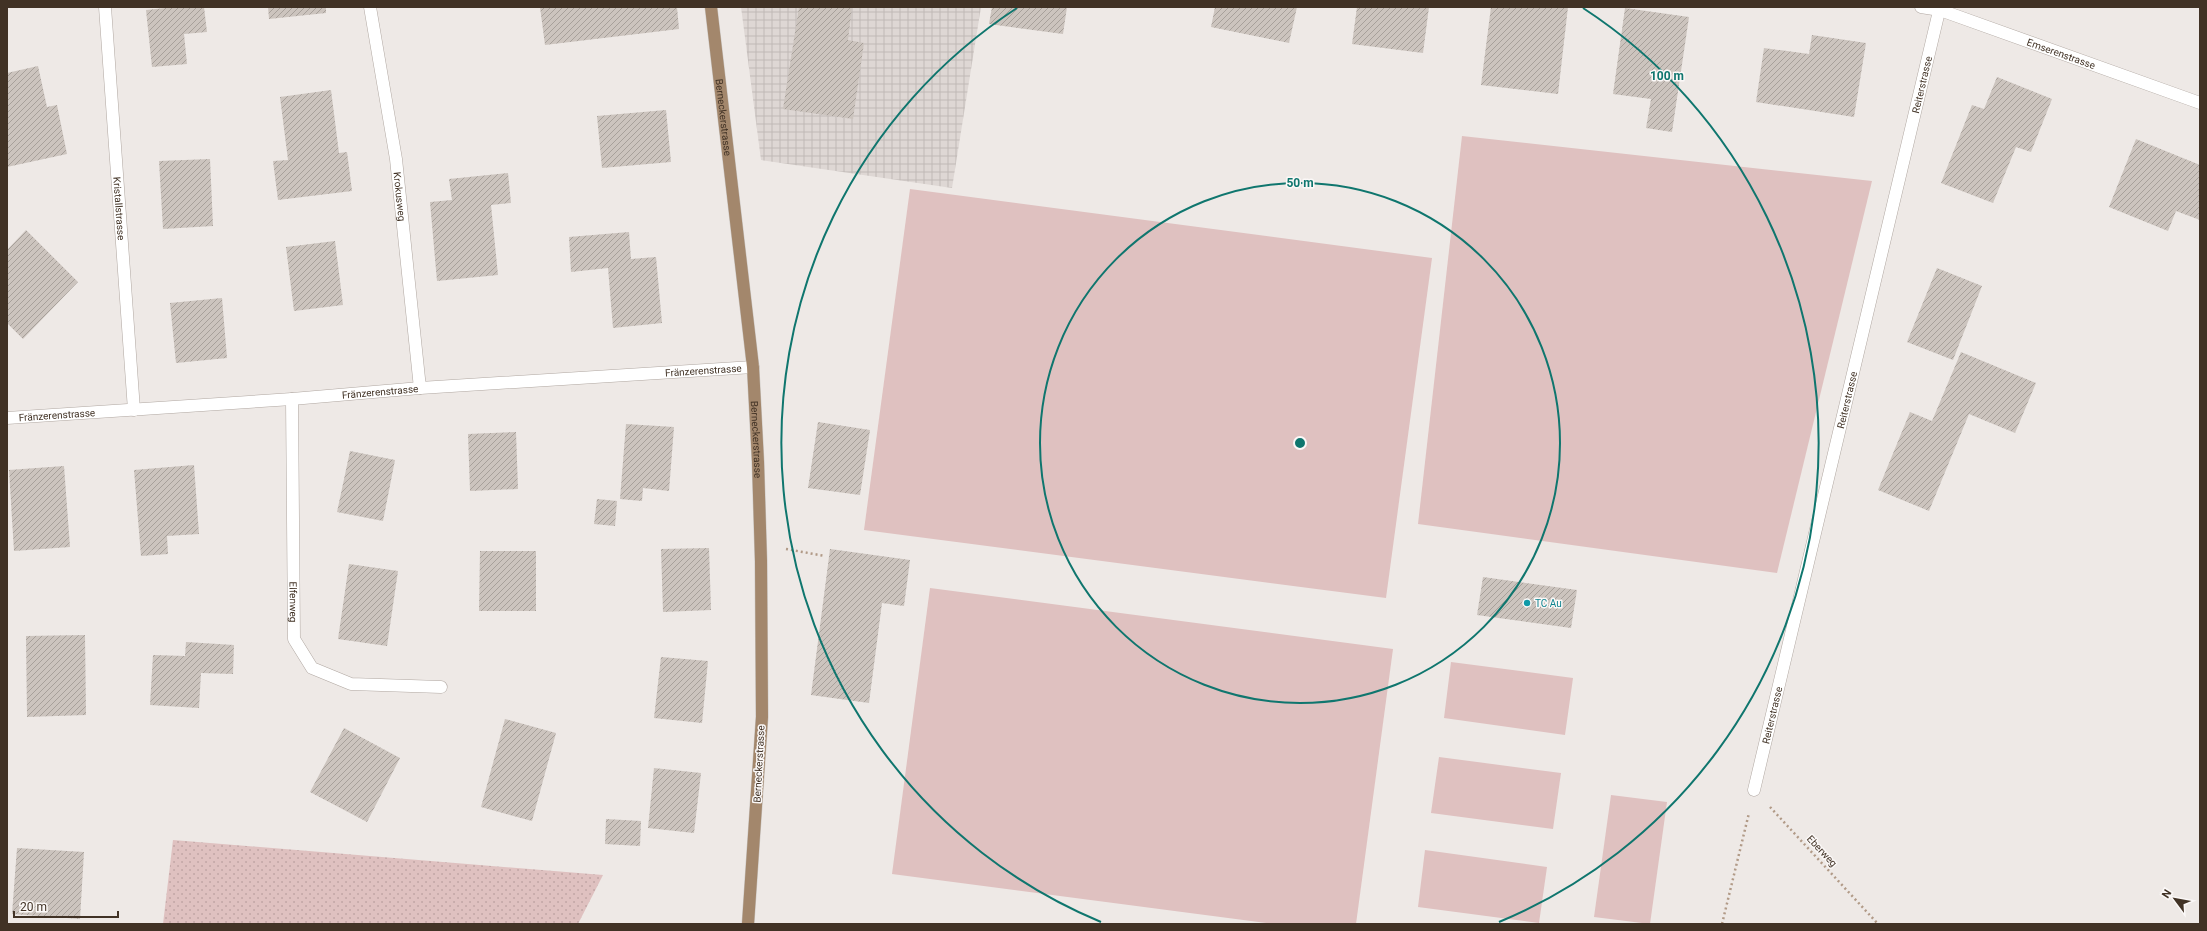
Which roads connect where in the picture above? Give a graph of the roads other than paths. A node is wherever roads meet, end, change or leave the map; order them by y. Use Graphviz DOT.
graph roads {
  1 [pos="105,7"];
  2 [pos="370,7"];
  3 [pos="711,7"];
  4 [pos="1922,7"];
  5 [pos="1940,8"];
  6 [pos="2200,103"];
  7 [pos="753,367"];
  8 [pos="420,388"];
  9 [pos="292,399"];
  10 [pos="134,410"];
  11 [pos="7,418"];
  12 [pos="441,687"];
  13 [pos="1754,790"];
  14 [pos="748,924"];
  1 -- 10 [label="street, Kristallstrasse"];
  2 -- 8 [label="street, Krokusweg"];
  3 -- 7 [label="main road, Berneckerstrasse"];
  4 -- 5 [label="street, Emserenstrasse"];
  5 -- 6 [label="street, Emserenstrasse"];
  5 -- 13 [label="street, Reiterstrasse"];
  7 -- 8 [label="street, Fränzerenstrasse"];
  7 -- 14 [label="main road, Berneckerstrasse"];
  8 -- 9 [label="street, Fränzerenstrasse"];
  9 -- 10 [label="street, Fränzerenstrasse"];
  9 -- 12 [label="street, Elfenweg"];
  10 -- 11 [label="street, Fränzerenstrasse"];
}
